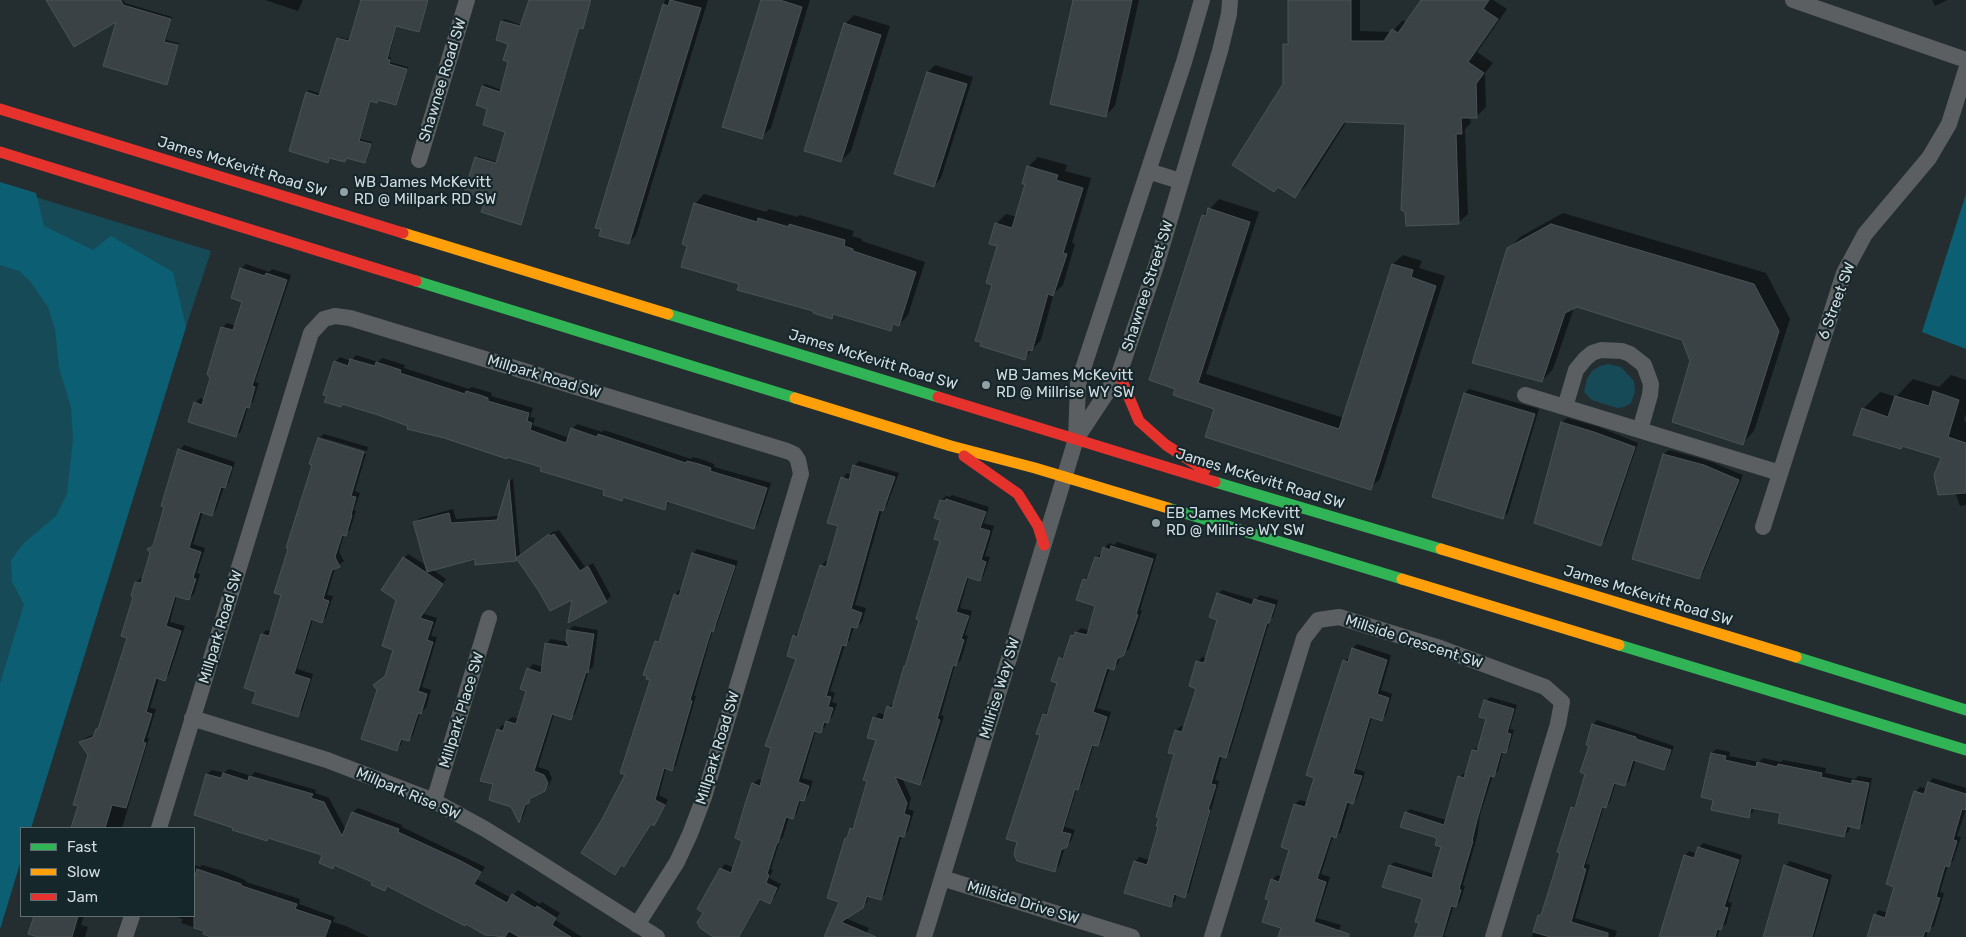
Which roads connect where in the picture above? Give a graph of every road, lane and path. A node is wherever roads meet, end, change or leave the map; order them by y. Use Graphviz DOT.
graph roads {
  1 [pos="467,0"];
  2 [pos="1202,0"];
  3 [pos="1230,0"];
  4 [pos="1793,0"];
  5 [pos="1825,6"];
  6 [pos="1966,60"];
  7 [pos="1966,70"];
  8 [pos="0,109"];
  9 [pos="0,152"];
  10 [pos="418,160"];
  11 [pos="1148,171"];
  12 [pos="1180,181"];
  13 [pos="1120,374"];
  14 [pos="1525,395"];
  15 [pos="1565,407"];
  16 [pos="1640,430"];
  17 [pos="1076,438"];
  18 [pos="950,446"];
  19 [pos="1780,473"];
  20 [pos="1065,477"];
  21 [pos="1230,486"];
  22 [pos="1763,527"];
  23 [pos="1044,545"];
  24 [pos="490,618"];
  25 [pos="1966,710"];
  26 [pos="192,718"];
  27 [pos="1966,750"];
  28 [pos="434,801"];
  29 [pos="159,827"];
  30 [pos="942,878"];
  31 [pos="132,917"];
  32 [pos="637,925"];
  33 [pos="125,937"];
  34 [pos="657,937"];
  35 [pos="924,937"];
  36 [pos="1132,937"];
  37 [pos="1212,937"];
  38 [pos="1493,937"];
  1 -- 10 [label="street, Shawnee Road SW"];
  2 -- 11 [label="street"];
  3 -- 12 [label="street, Shawnee Street SW"];
  4 -- 5 [label="street"];
  5 -- 6 [label="street"];
  7 -- 19 [label="street, 6 Street SW"];
  8 -- 17 [label="main road, James McKevitt Road SW"];
  9 -- 18 [label="main road"];
  11 -- 12 [label="street"];
  11 -- 17 [label="street"];
  12 -- 13 [label="street, Shawnee Street SW"];
  13 -- 17 [label="street, Shawnee Street SW"];
  13 -- 21 [label="main road"];
  14 -- 15 [label="street"];
  15 -- 16 [label="street"];
  15 -- 16 [label="street"];
  16 -- 19 [label="street"];
  17 -- 20 [label="street, Millrise Way SW"];
  17 -- 21 [label="main road, James McKevitt Road SW"];
  18 -- 20 [label="main road"];
  18 -- 23 [label="main road"];
  19 -- 22 [label="street, 6 Street SW"];
  20 -- 23 [label="street, Millrise Way SW"];
  20 -- 27 [label="main road"];
  21 -- 25 [label="main road, James McKevitt Road SW"];
  23 -- 30 [label="street, Millrise Way SW"];
  24 -- 28 [label="street, Millpark Place SW"];
  26 -- 28 [label="street, Millpark Rise SW"];
  26 -- 29 [label="street, Millpark Road SW"];
  26 -- 32 [label="street, Millpark Road SW"];
  28 -- 32 [label="street, Millpark Rise SW"];
  30 -- 35 [label="street, Millrise Way SW"];
  30 -- 36 [label="street, Millside Drive SW"];
  31 -- 33 [label="street"];
  32 -- 34 [label="street, Millpark Rise SW"];
  37 -- 38 [label="street, Millside Crescent SW"];
}
